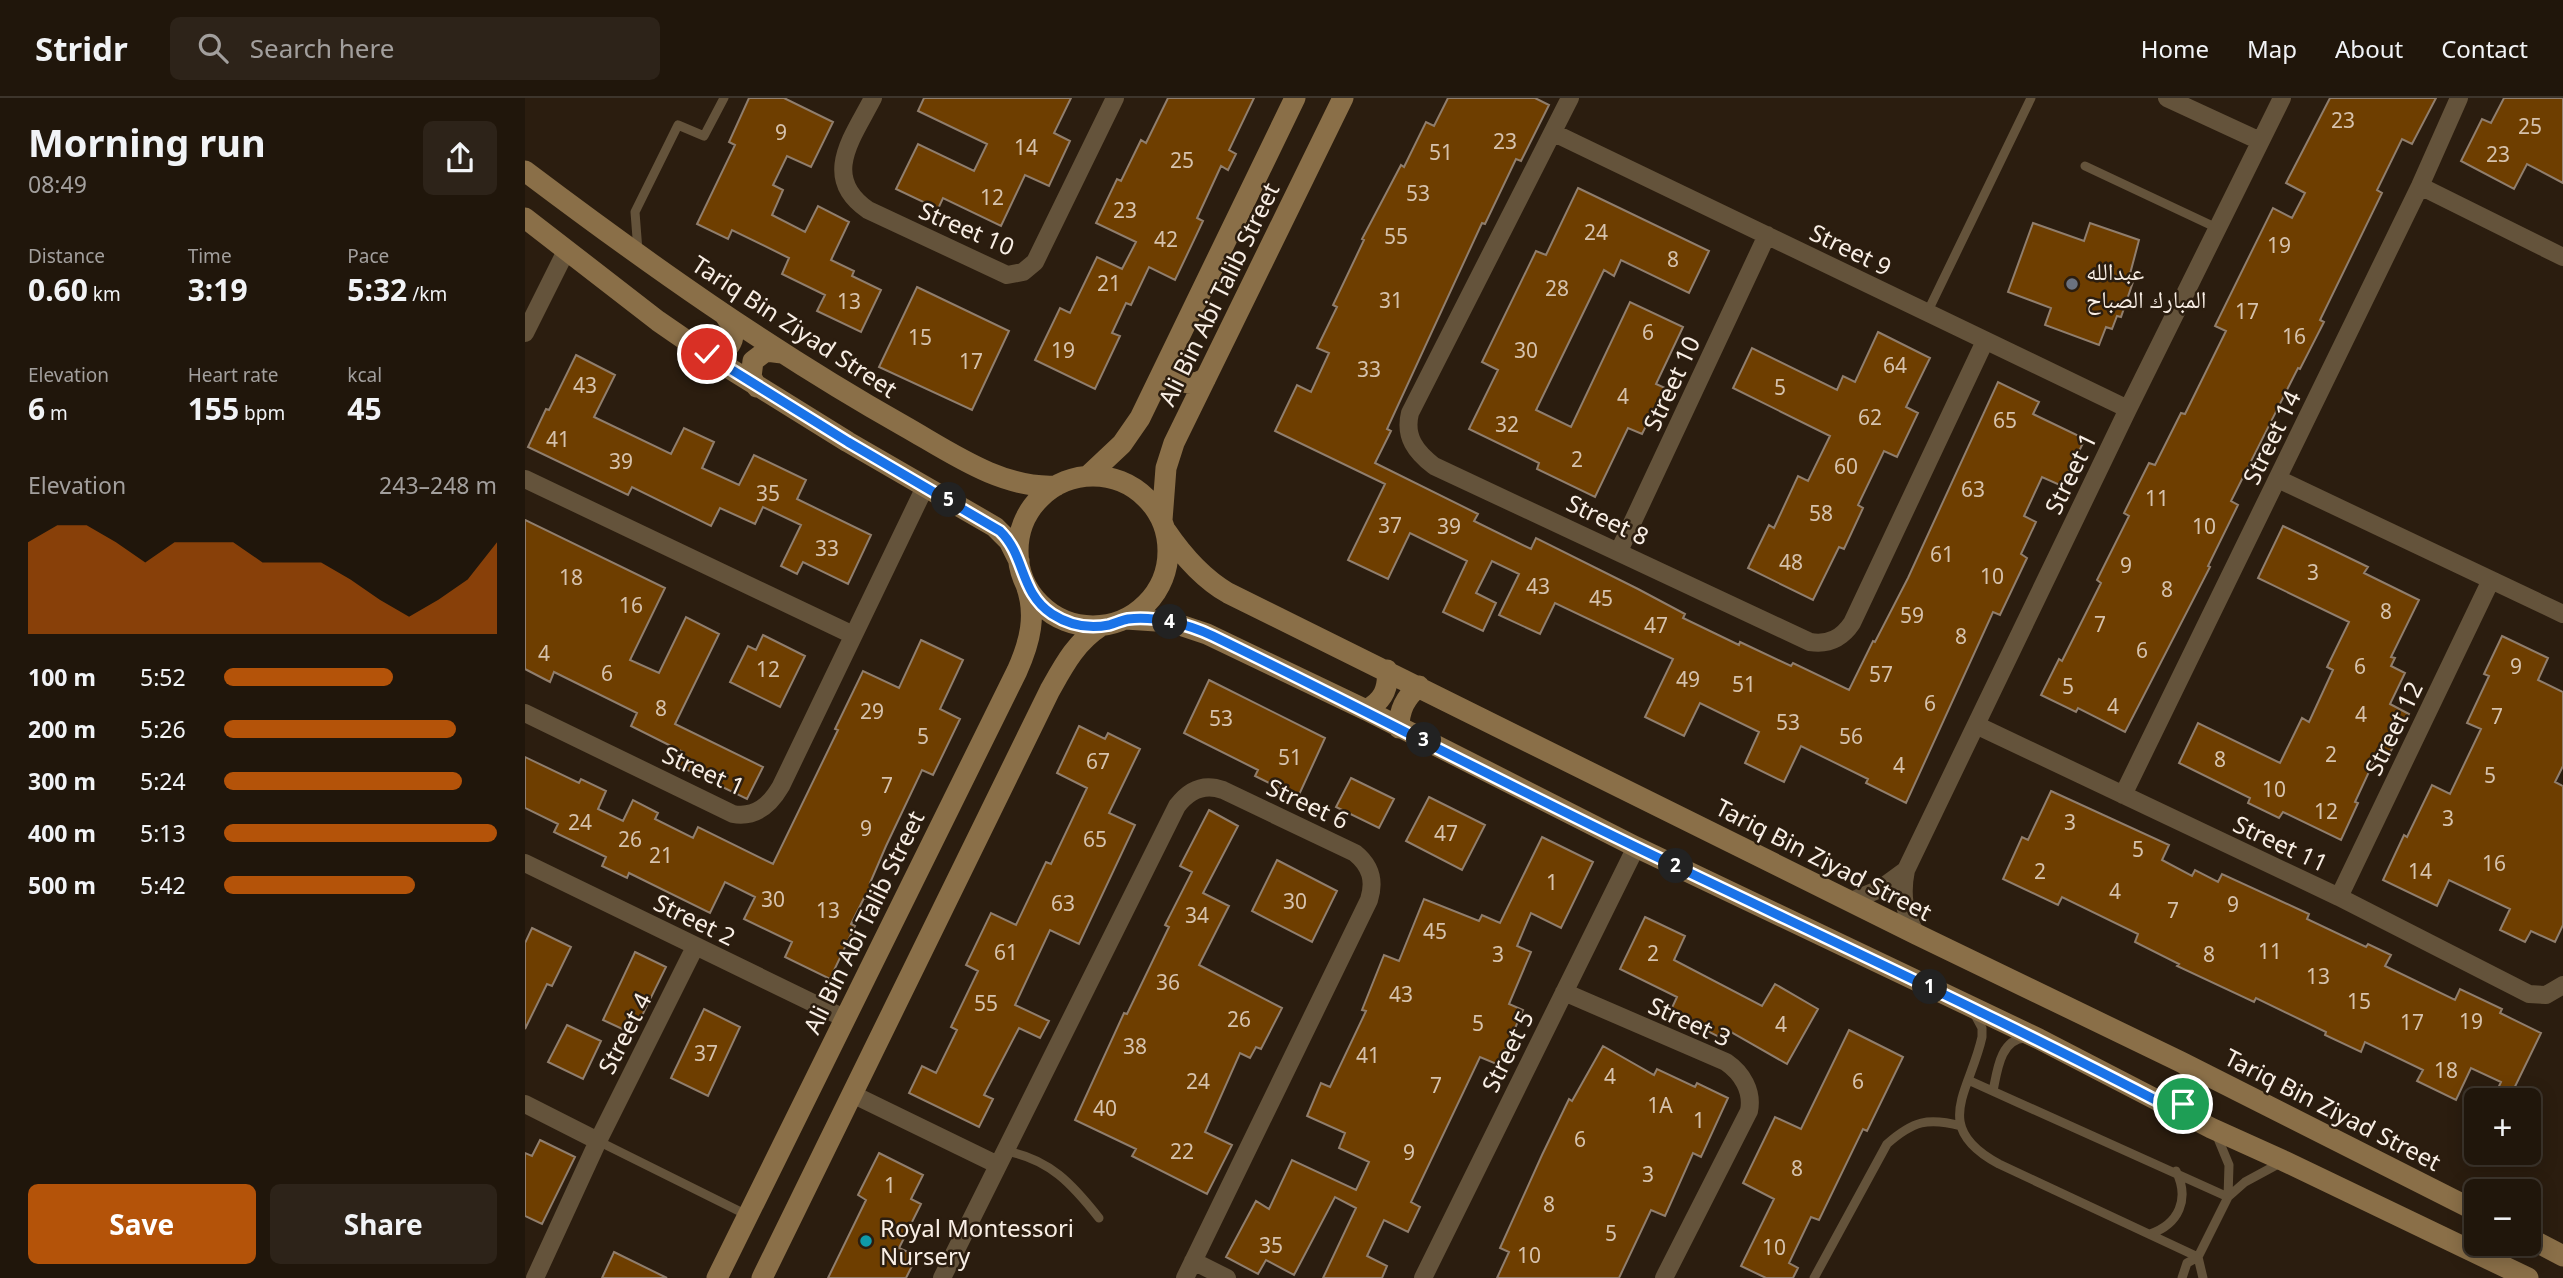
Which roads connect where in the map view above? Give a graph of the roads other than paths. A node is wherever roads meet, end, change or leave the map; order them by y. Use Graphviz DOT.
graph roads {
  1 [pos="724,98"];
  2 [pos="873,98"];
  3 [pos="1115,98"];
  4 [pos="1295,98"];
  5 [pos="1343,98"];
  6 [pos="1570,98"];
  7 [pos="2031,98"];
  8 [pos="2167,98"];
  9 [pos="2282,98"];
  10 [pos="2459,98"];
  11 [pos="1553,133"];
  12 [pos="2260,141"];
  13 [pos="2084,166"];
  14 [pos="525,171"];
  15 [pos="2420,186"];
  16 [pos="525,218"];
  17 [pos="2217,228"];
  18 [pos="1767,235"];
  19 [pos="566,251"];
  20 [pos="639,256"];
  21 [pos="2563,257"];
  22 [pos="1927,313"];
  23 [pos="726,317"];
  24 [pos="525,333"];
  25 [pos="1985,341"];
  26 [pos="703,352"];
  27 [pos="782,353"];
  28 [pos="1170,357"];
  29 [pos="1206,378"];
  30 [pos="757,387"];
  31 [pos="2128,409"];
  32 [pos="1088,476"];
  33 [pos="525,479"];
  34 [pos="2278,479"];
  35 [pos="1055,486"];
  36 [pos="925,487"];
  37 [pos="1164,526"];
  38 [pos="1619,551"];
  39 [pos="1019,561"];
  40 [pos="2491,580"];
  41 [pos="1026,585"];
  42 [pos="2563,614"];
  43 [pos="1126,619"];
  44 [pos="1101,626"];
  45 [pos="853,635"];
  46 [pos="1387,670"];
  47 [pos="1017,671"];
  48 [pos="1419,686"];
  49 [pos="1050,690"];
  50 [pos="1366,710"];
  51 [pos="525,713"];
  52 [pos="1976,725"];
  53 [pos="1399,728"];
  54 [pos="2123,795"];
  55 [pos="1636,847"];
  56 [pos="525,863"];
  57 [pos="1906,870"];
  58 [pos="2339,897"];
  59 [pos="1851,901"];
  60 [pos="1916,934"];
  61 [pos="695,947"];
  62 [pos="2563,985"];
  63 [pos="1564,992"];
  64 [pos="1966,1004"];
  65 [pos="844,1018"];
  66 [pos="2039,1039"];
  67 [pos="2181,1062"];
  68 [pos="1968,1080"];
  69 [pos="1993,1091"];
  70 [pos="852,1094"];
  71 [pos="525,1104"];
  72 [pos="2167,1106"];
  73 [pos="1961,1126"];
  74 [pos="2211,1128"];
  75 [pos="598,1141"];
  76 [pos="1002,1158"];
  77 [pos="2284,1161"];
  78 [pos="2176,1171"];
  79 [pos="2228,1196"];
  80 [pos="2464,1205"];
  81 [pos="747,1215"];
  82 [pos="1099,1219"];
  83 [pos="2150,1234"];
  84 [pos="2541,1244"];
  85 [pos="2198,1256"];
  86 [pos="2563,1256"];
  87 [pos="1193,1261"];
  88 [pos="1669,1276"];
  89 [pos="535,1278"];
  90 [pos="717,1278"];
  91 [pos="762,1278"];
  92 [pos="942,1278"];
  93 [pos="1185,1278"];
  94 [pos="1227,1278"];
  95 [pos="1423,1278"];
  96 [pos="1814,1278"];
  97 [pos="2182,1278"];
  98 [pos="2203,1278"];
  99 [pos="2528,1278"];
  1 -- 20 [label="lane"];
  2 -- 3 [label="street, Street 10"];
  4 -- 28 [label="main road, Ali Bin Abi Talib Street"];
  5 -- 29 [label="main road, Ali Bin Abi Talib Street"];
  6 -- 11 [label="street, Street 8"];
  7 -- 22 [label="lane"];
  8 -- 12 [label="street"];
  9 -- 12 [label="street, Street 1"];
  10 -- 15 [label="street, Street 14"];
  11 -- 18 [label="street, Street 9"];
  11 -- 38 [label="street, Street 8"];
  12 -- 17 [label="street, Street 1"];
  13 -- 17 [label="lane"];
  14 -- 20 [label="main road, Tariq Bin Ziyad Street"];
  15 -- 21 [label="street"];
  15 -- 34 [label="street, Street 14"];
  16 -- 19 [label="main road"];
  17 -- 31 [label="street, Street 1"];
  18 -- 22 [label="street, Street 9"];
  18 -- 38 [label="street, Street 10"];
  19 -- 24 [label="street"];
  19 -- 26 [label="main road"];
  20 -- 23 [label="main road, Tariq Bin Ziyad Street"];
  22 -- 25 [label="street, Street 9"];
  23 -- 26 [label="main road"];
  23 -- 27 [label="main road, Tariq Bin Ziyad Street"];
  25 -- 31 [label="street, Street 9"];
  25 -- 38 [label="street, Street 8"];
  26 -- 30 [label="main road"];
  27 -- 30 [label="main road"];
  27 -- 35 [label="main road, Tariq Bin Ziyad Street"];
  28 -- 29 [label="main road"];
  28 -- 32 [label="main road, Ali Bin Abi Talib Street"];
  29 -- 37 [label="main road, Ali Bin Abi Talib Street"];
  30 -- 36 [label="main road"];
  31 -- 52 [label="street, Street 1"];
  32 -- 35 [label="main road"];
  32 -- 37 [label="main road"];
  33 -- 45 [label="street"];
  34 -- 40 [label="street"];
  34 -- 54 [label="street, Street 14"];
  35 -- 39 [label="main road"];
  36 -- 39 [label="main road"];
  36 -- 45 [label="street, Street 1"];
  37 -- 43 [label="main road"];
  37 -- 46 [label="main road, Tariq Bin Ziyad Street"];
  39 -- 41 [label="main road"];
  40 -- 42 [label="street"];
  40 -- 58 [label="street, Street 12"];
  41 -- 44 [label="main road"];
  41 -- 47 [label="main road, Ali Bin Abi Talib Street"];
  43 -- 44 [label="main road"];
  43 -- 50 [label="main road"];
  44 -- 49 [label="main road"];
  45 -- 51 [label="street, Street 1"];
  46 -- 48 [label="main road, Tariq Bin Ziyad Street"];
  46 -- 50 [label="main road"];
  47 -- 49 [label="main road"];
  47 -- 65 [label="main road, Ali Bin Abi Talib Street"];
  48 -- 53 [label="main road"];
  48 -- 59 [label="main road, Tariq Bin Ziyad Street"];
  49 -- 70 [label="main road"];
  50 -- 53 [label="main road"];
  52 -- 54 [label="street, Street 11"];
  52 -- 57 [label="street, Street 1"];
  53 -- 55 [label="main road"];
  54 -- 58 [label="street, Street 11"];
  55 -- 63 [label="street, Street 5"];
  55 -- 64 [label="main road"];
  56 -- 61 [label="street, Street 2"];
  57 -- 59 [label="street, Street 1"];
  57 -- 60 [label="street, Street 1"];
  58 -- 62 [label="street, Street 11"];
  59 -- 60 [label="main road, Tariq Bin Ziyad Street"];
  60 -- 67 [label="main road, Tariq Bin Ziyad Street"];
  61 -- 65 [label="street, Street 2"];
  61 -- 75 [label="street, Street 4"];
  63 -- 88 [label="street, Street 3"];
  63 -- 95 [label="street, Street 5"];
  64 -- 66 [label="main road"];
  64 -- 68 [label="lane"];
  65 -- 81 [label="main road, Ali Bin Abi Talib Street"];
  66 -- 69 [label="lane"];
  66 -- 72 [label="main road"];
  67 -- 72 [label="main road"];
  67 -- 80 [label="main road, Tariq Bin Ziyad Street"];
  68 -- 69 [label="lane"];
  68 -- 73 [label="lane"];
  69 -- 78 [label="lane"];
  70 -- 76 [label="street"];
  70 -- 91 [label="main road"];
  71 -- 75 [label="street"];
  72 -- 74 [label="main road"];
  73 -- 83 [label="lane"];
  73 -- 96 [label="lane"];
  74 -- 77 [label="main road"];
  74 -- 79 [label="lane"];
  75 -- 81 [label="lane"];
  75 -- 89 [label="street, Street 4"];
  76 -- 82 [label="lane"];
  76 -- 87 [label="street, Street 6"];
  76 -- 92 [label="street, Street 6"];
  77 -- 79 [label="lane"];
  77 -- 99 [label="main road"];
  78 -- 79 [label="lane"];
  78 -- 83 [label="lane"];
  79 -- 85 [label="lane"];
  81 -- 90 [label="main road, Ali Bin Abi Talib Street"];
  83 -- 85 [label="lane"];
  84 -- 86 [label="main road"];
  85 -- 97 [label="lane"];
  85 -- 98 [label="lane"];
  87 -- 93 [label="street, Street 6"];
  87 -- 94 [label="street"];
}
